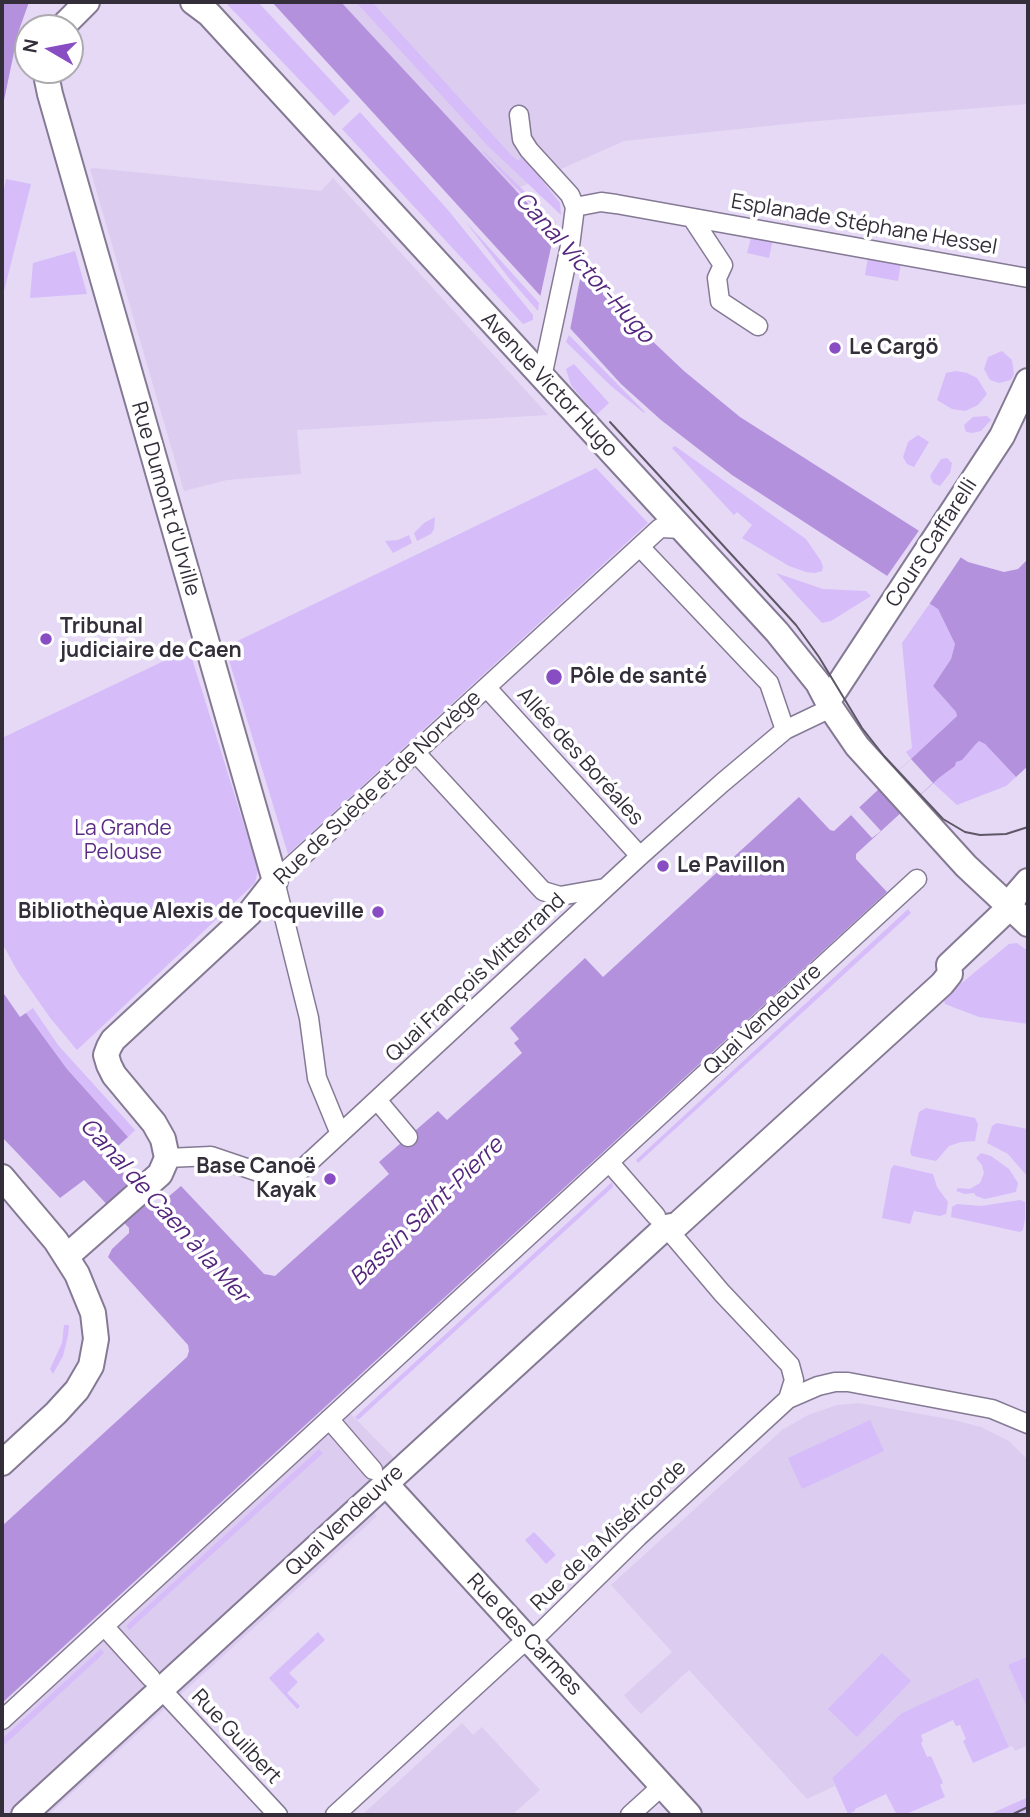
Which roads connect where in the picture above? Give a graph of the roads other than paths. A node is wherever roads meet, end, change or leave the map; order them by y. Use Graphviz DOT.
graph roads {
  1 [pos="194,2"];
  2 [pos="48,84"];
  3 [pos="519,115"];
  4 [pos="575,207"];
  5 [pos="692,218"];
  6 [pos="1028,278"];
  7 [pos="758,326"];
  8 [pos="542,377"];
  9 [pos="1028,381"];
  10 [pos="672,529"];
  11 [pos="640,547"];
  12 [pos="487,688"];
  13 [pos="830,705"];
  14 [pos="785,730"];
  15 [pos="416,754"];
  16 [pos="640,856"];
  17 [pos="916,879"];
  18 [pos="275,881"];
  19 [pos="1028,881"];
  20 [pos="605,888"];
  21 [pos="1022,912"];
  22 [pos="377,1101"];
  23 [pos="340,1134"];
  24 [pos="408,1137"];
  25 [pos="609,1162"];
  26 [pos="163,1166"];
  27 [pos="2,1177"];
  28 [pos="661,1221"];
  29 [pos="67,1256"];
  30 [pos="788,1399"];
  31 [pos="329,1419"];
  32 [pos="1028,1423"];
  33 [pos="2,1463"];
  34 [pos="379,1477"];
  35 [pos="104,1626"];
  36 [pos="528,1639"];
  37 [pos="156,1684"];
  38 [pos="2,1720"];
  39 [pos="662,1786"];
  40 [pos="24,1815"];
  41 [pos="278,1815"];
  42 [pos="335,1815"];
  43 [pos="630,1815"];
  44 [pos="689,1815"];
  1 -- 8 [label="street, Avenue Victor Hugo"];
  2 -- 18 [label="street, Rue Dumont d'Urville"];
  3 -- 4 [label="street"];
  4 -- 5 [label="street, Esplanade Stéphane Hessel"];
  4 -- 8 [label="street"];
  5 -- 6 [label="street, Esplanade Stéphane Hessel"];
  5 -- 7 [label="street"];
  8 -- 10 [label="street, Avenue Victor Hugo"];
  9 -- 13 [label="street, Cours Caffarelli"];
  10 -- 11 [label="street, Rue de Suède et de Norvège"];
  10 -- 13 [label="street, Avenue Victor Hugo"];
  11 -- 12 [label="street, Rue de Suède et de Norvège"];
  11 -- 14 [label="street"];
  12 -- 15 [label="street, Rue de Suède et de Norvège"];
  12 -- 16 [label="street, Allée des Boréales"];
  13 -- 14 [label="street, Quai François Mitterrand"];
  13 -- 21 [label="street, Avenue Victor Hugo"];
  14 -- 16 [label="street, Quai François Mitterrand"];
  15 -- 18 [label="street, Rue de Suède et de Norvège"];
  15 -- 20 [label="street, Quai François Mitterrand"];
  16 -- 20 [label="street, Quai François Mitterrand"];
  17 -- 25 [label="street, Quai Vendeuvre"];
  18 -- 23 [label="street, Rue Dumont d'Urville"];
  18 -- 26 [label="street, Rue de Suède et de Norvège"];
  19 -- 21 [label="street, Quai Vendeuvre"];
  20 -- 22 [label="street, Quai François Mitterrand"];
  21 -- 28 [label="street, Quai Vendeuvre"];
  22 -- 23 [label="street, Quai François Mitterrand"];
  22 -- 24 [label="street"];
  23 -- 26 [label="street, Quai François Mitterrand"];
  25 -- 28 [label="street"];
  25 -- 31 [label="street, Quai Vendeuvre"];
  26 -- 29 [label="street"];
  27 -- 29 [label="street"];
  28 -- 30 [label="street"];
  28 -- 34 [label="street, Quai Vendeuvre"];
  29 -- 33 [label="street"];
  30 -- 32 [label="street, Rue de la Miséricorde"];
  30 -- 36 [label="street, Rue de la Miséricorde"];
  31 -- 34 [label="street, Quai Vendeuvre"];
  31 -- 35 [label="street, Quai Vendeuvre"];
  34 -- 36 [label="street, Rue des Carmes"];
  34 -- 37 [label="street, Quai Vendeuvre"];
  35 -- 37 [label="street"];
  35 -- 38 [label="street, Quai Vendeuvre"];
  36 -- 39 [label="street, Rue des Carmes"];
  36 -- 42 [label="street, Rue de la Miséricorde"];
  37 -- 40 [label="street, Quai Vendeuvre"];
  37 -- 41 [label="street, Rue Guilbert"];
  39 -- 43 [label="street"];
  39 -- 44 [label="street, Rue des Carmes"];
}
